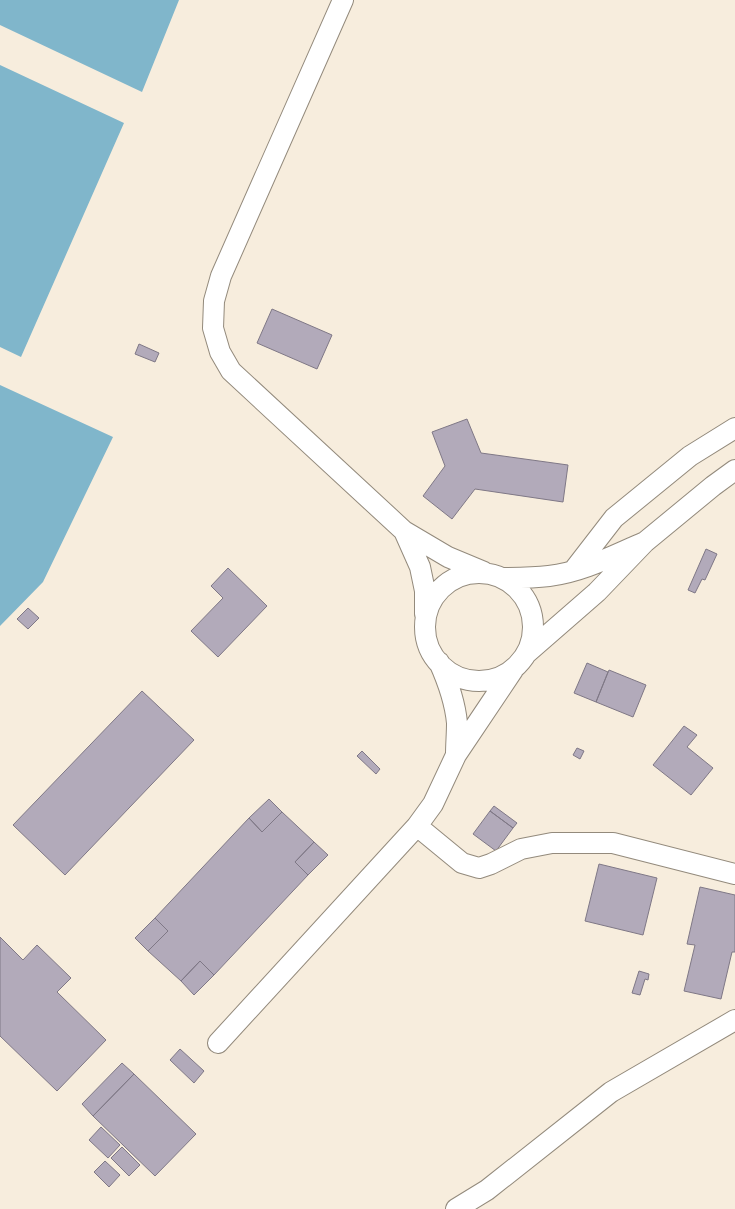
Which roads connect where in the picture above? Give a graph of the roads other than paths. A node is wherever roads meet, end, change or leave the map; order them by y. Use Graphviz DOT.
graph roads {
  1 [pos="343,0"];
  2 [pos="735,428"];
  3 [pos="735,470"];
  4 [pos="735,478"];
  5 [pos="713,486"];
  6 [pos="404,532"];
  7 [pos="645,542"];
  8 [pos="573,571"];
  9 [pos="494,575"];
  10 [pos="425,621"];
  11 [pos="521,660"];
  12 [pos="439,662"];
  13 [pos="456,755"];
  14 [pos="417,826"];
  15 [pos="735,874"];
  16 [pos="735,1020"];
  17 [pos="218,1043"];
  18 [pos="456,1209"];
  1 -- 6 [label="street"];
  2 -- 8 [label="street"];
  3 -- 5 [label="street"];
  4 -- 5 [label="street"];
  5 -- 7 [label="street"];
  6 -- 9 [label="street"];
  6 -- 10 [label="street"];
  7 -- 8 [label="street"];
  7 -- 11 [label="street"];
  8 -- 9 [label="street"];
  9 -- 10 [label="street"];
  9 -- 11 [label="street"];
  10 -- 12 [label="street"];
  11 -- 12 [label="street"];
  11 -- 13 [label="street"];
  12 -- 13 [label="street"];
  13 -- 14 [label="street"];
  14 -- 15 [label="street"];
  14 -- 17 [label="street"];
  16 -- 18 [label="street"];
}
